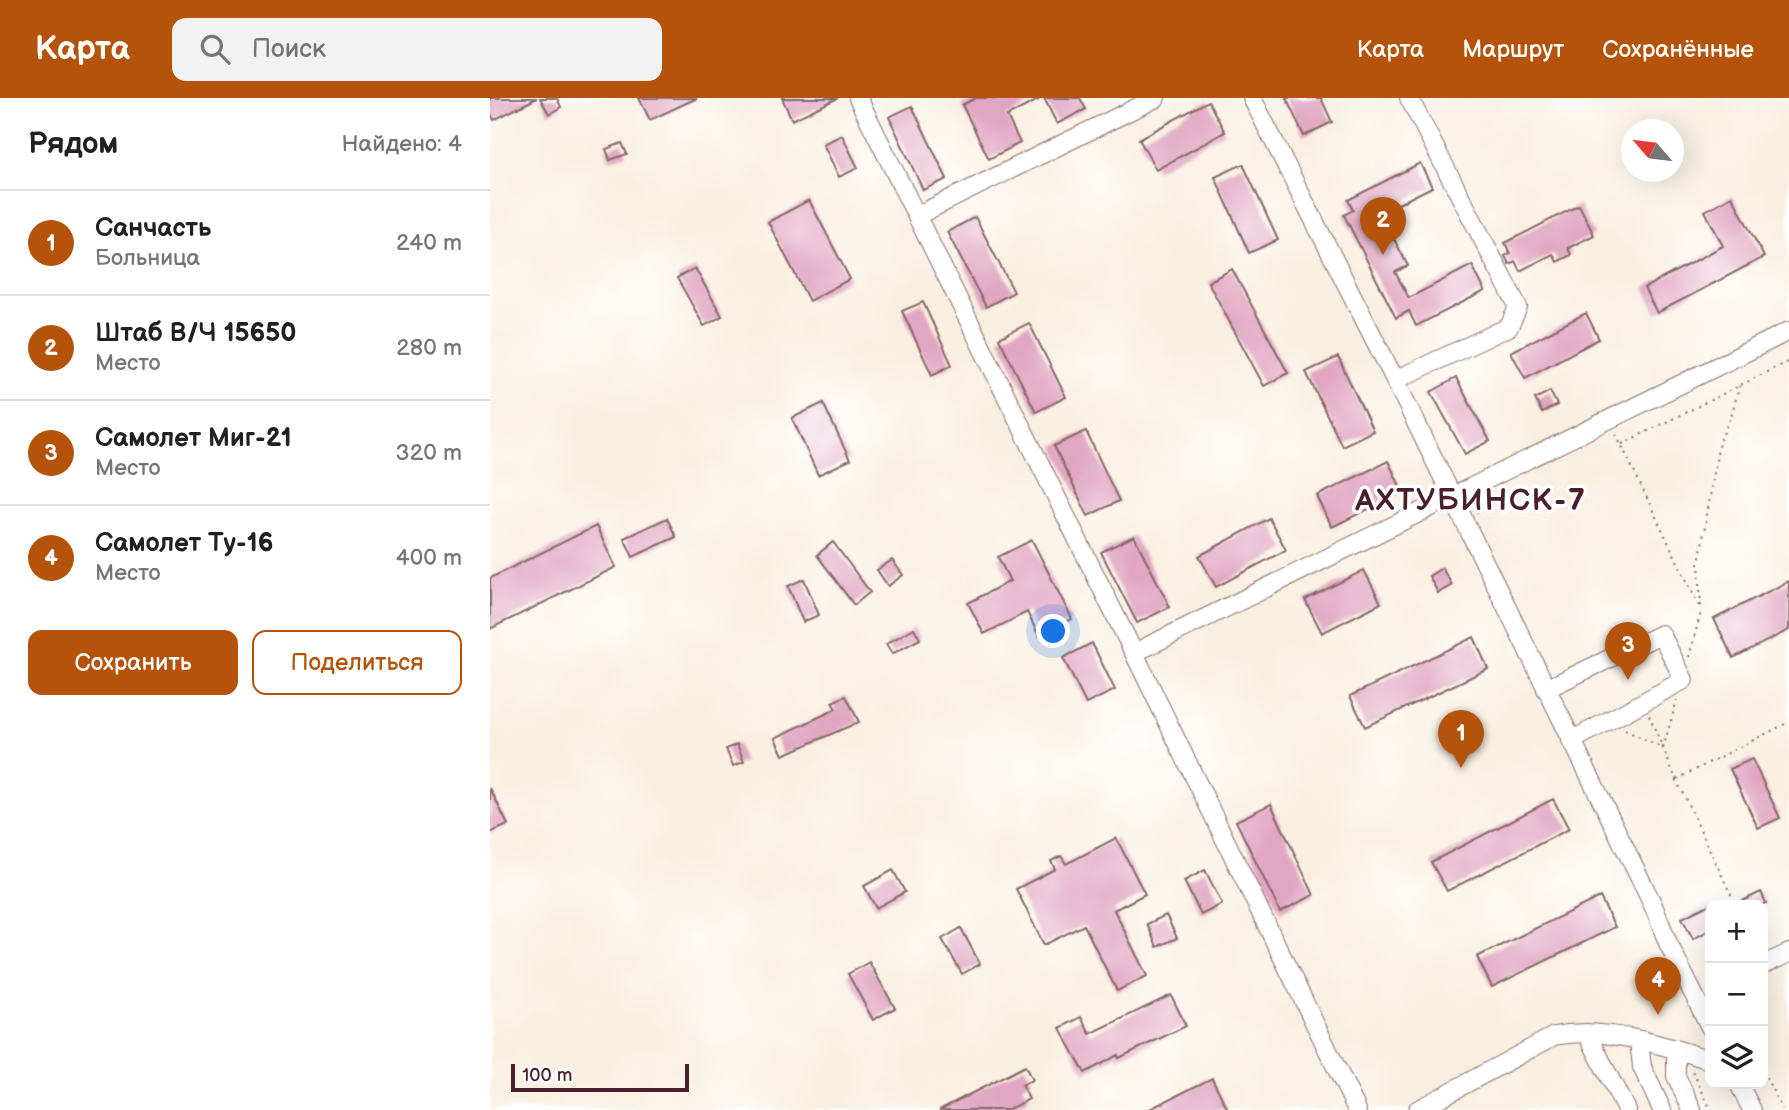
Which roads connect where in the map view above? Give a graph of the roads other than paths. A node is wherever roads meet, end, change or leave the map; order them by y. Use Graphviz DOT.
graph roads {
  1 [pos="858,98"];
  2 [pos="1156,98"];
  3 [pos="1252,98"];
  4 [pos="1409,98"];
  5 [pos="918,215"];
  6 [pos="1789,331"];
  7 [pos="1395,380"];
  8 [pos="1451,495"];
  9 [pos="1134,653"];
  10 [pos="1546,689"];
  11 [pos="1572,741"];
  12 [pos="1789,953"];
  13 [pos="1767,963"];
  14 [pos="1710,1026"];
  15 [pos="1587,1032"];
  16 [pos="1639,1041"];
  17 [pos="1676,1049"];
  18 [pos="1705,1058"];
  19 [pos="1742,1089"];
  20 [pos="1357,1110"];
  21 [pos="1417,1110"];
  22 [pos="1626,1110"];
  23 [pos="1662,1110"];
  24 [pos="1692,1110"];
  25 [pos="1752,1110"];
  1 -- 5 [label="street"];
  2 -- 5 [label="street"];
  3 -- 7 [label="street"];
  4 -- 7 [label="street"];
  5 -- 9 [label="street"];
  6 -- 8 [label="street"];
  7 -- 8 [label="street"];
  8 -- 9 [label="street"];
  8 -- 10 [label="street"];
  9 -- 20 [label="street"];
  10 -- 11 [label="street"];
  10 -- 11 [label="street"];
  11 -- 14 [label="street"];
  12 -- 13 [label="street"];
  15 -- 16 [label="street"];
  15 -- 21 [label="street"];
  15 -- 22 [label="street"];
  16 -- 17 [label="street"];
  16 -- 23 [label="street"];
  17 -- 18 [label="street"];
  17 -- 24 [label="street"];
  19 -- 25 [label="street"];
}
